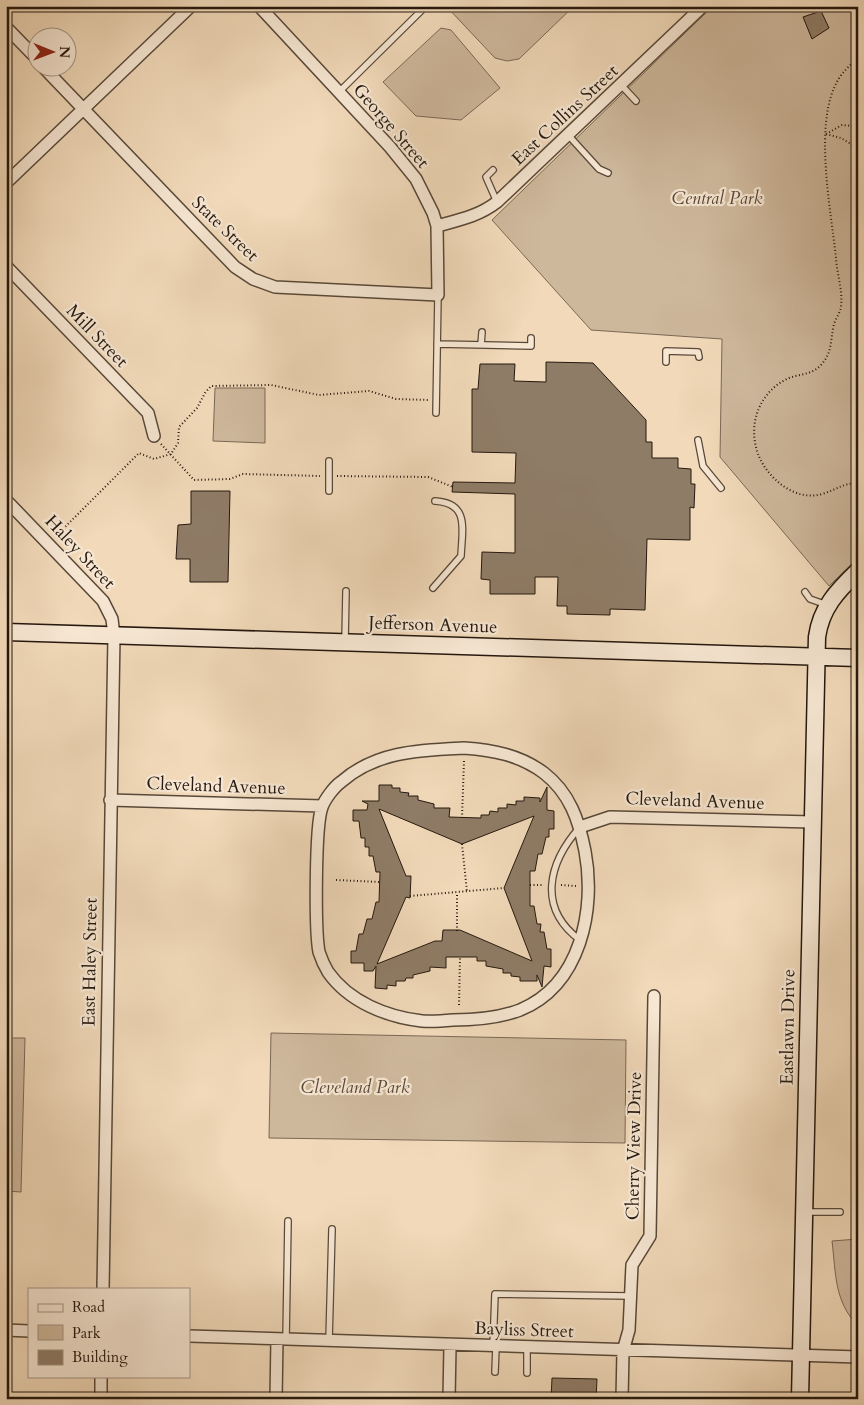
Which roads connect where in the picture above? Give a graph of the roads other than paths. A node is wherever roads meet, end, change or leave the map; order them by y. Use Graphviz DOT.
graph roads {
  1 [pos="191,6"];
  2 [pos="259,6"];
  3 [pos="426,6"];
  4 [pos="700,8"];
  5 [pos="6,27"];
  6 [pos="28,50"];
  7 [pos="54,78"];
  8 [pos="622,86"];
  9 [pos="339,92"];
  10 [pos="636,101"];
  11 [pos="84,109"];
  12 [pos="569,136"];
  13 [pos="493,170"];
  14 [pos="608,173"];
  15 [pos="6,183"];
  16 [pos="497,202"];
  17 [pos="436,226"];
  18 [pos="6,266"];
  19 [pos="438,294"];
  20 [pos="482,332"];
  21 [pos="531,338"];
  22 [pos="437,344"];
  23 [pos="481,345"];
  24 [pos="698,358"];
  25 [pos="666,362"];
  26 [pos="436,413"];
  27 [pos="154,436"];
  28 [pos="698,440"];
  29 [pos="329,461"];
  30 [pos="721,488"];
  31 [pos="329,491"];
  32 [pos="6,500"];
  33 [pos="435,501"];
  34 [pos="858,571"];
  35 [pos="433,588"];
  36 [pos="346,591"];
  37 [pos="806,592"];
  38 [pos="827,604"];
  39 [pos="6,632"];
  40 [pos="114,636"];
  41 [pos="345,642"];
  42 [pos="816,657"];
  43 [pos="858,658"];
  44 [pos="110,800"];
  45 [pos="322,806"];
  46 [pos="812,822"];
  47 [pos="580,827"];
  48 [pos="580,940"];
  49 [pos="654,996"];
  50 [pos="804,1212"];
  51 [pos="840,1212"];
  52 [pos="288,1220"];
  53 [pos="332,1229"];
  54 [pos="103,1288"];
  55 [pos="630,1296"];
  56 [pos="6,1330"];
  57 [pos="28,1331"];
  58 [pos="190,1336"];
  59 [pos="282,1340"];
  60 [pos="329,1341"];
  61 [pos="450,1346"];
  62 [pos="494,1347"];
  63 [pos="527,1348"];
  64 [pos="623,1351"];
  65 [pos="800,1356"];
  66 [pos="858,1357"];
  67 [pos="495,1372"];
  68 [pos="527,1373"];
  69 [pos="101,1378"];
  70 [pos="101,1399"];
  71 [pos="276,1399"];
  72 [pos="449,1399"];
  73 [pos="622,1399"];
  74 [pos="800,1399"];
  1 -- 11 [label="street"];
  2 -- 9 [label="street, George Street"];
  3 -- 9 [label="lane"];
  4 -- 8 [label="street, East Collins Street"];
  5 -- 6 [label="street"];
  7 -- 11 [label="street, State Street"];
  8 -- 10 [label="lane"];
  8 -- 12 [label="street, East Collins Street"];
  9 -- 17 [label="street, George Street"];
  11 -- 15 [label="street"];
  11 -- 19 [label="street, State Street"];
  12 -- 14 [label="lane"];
  12 -- 16 [label="street, East Collins Street"];
  13 -- 16 [label="lane"];
  16 -- 17 [label="street, East Collins Street"];
  17 -- 19 [label="street, George Street"];
  18 -- 27 [label="street, Mill Street"];
  19 -- 22 [label="lane"];
  20 -- 23 [label="lane"];
  21 -- 23 [label="lane"];
  22 -- 23 [label="lane"];
  22 -- 26 [label="lane"];
  24 -- 25 [label="lane"];
  28 -- 30 [label="lane"];
  29 -- 31 [label="lane"];
  32 -- 40 [label="street, Haley Street"];
  33 -- 35 [label="lane"];
  34 -- 38 [label="street"];
  36 -- 41 [label="lane"];
  37 -- 38 [label="lane"];
  38 -- 42 [label="street, Eastlawn Drive"];
  39 -- 40 [label="street, Jefferson Avenue"];
  40 -- 41 [label="street, Jefferson Avenue"];
  40 -- 44 [label="street, East Haley Street"];
  41 -- 42 [label="street, Jefferson Avenue"];
  42 -- 43 [label="street, Jefferson Avenue"];
  42 -- 46 [label="street, Eastlawn Drive"];
  44 -- 45 [label="street, Cleveland Avenue"];
  44 -- 54 [label="street, East Haley Street"];
  45 -- 47 [label="street"];
  45 -- 48 [label="street"];
  46 -- 47 [label="street, Cleveland Avenue"];
  46 -- 50 [label="street, Eastlawn Drive"];
  47 -- 48 [label="street"];
  47 -- 48 [label="lane"];
  49 -- 55 [label="street, Cherry View Drive"];
  50 -- 51 [label="lane"];
  50 -- 65 [label="street, Eastlawn Drive"];
  52 -- 59 [label="lane"];
  53 -- 60 [label="lane"];
  55 -- 62 [label="lane"];
  55 -- 64 [label="street, Cherry View Drive"];
  56 -- 57 [label="street"];
  58 -- 59 [label="street, Bayliss Street"];
  59 -- 60 [label="street, Bayliss Street"];
  59 -- 71 [label="street"];
  60 -- 61 [label="street, Bayliss Street"];
  61 -- 62 [label="street, Bayliss Street"];
  61 -- 72 [label="street"];
  62 -- 63 [label="street, Bayliss Street"];
  62 -- 67 [label="lane"];
  63 -- 64 [label="street, Bayliss Street"];
  63 -- 68 [label="lane"];
  64 -- 65 [label="street, Bayliss Street"];
  64 -- 73 [label="street, Cherry View Drive"];
  65 -- 66 [label="street, Bayliss Street"];
  65 -- 74 [label="street, Eastlawn Drive"];
  69 -- 70 [label="street"];
}
